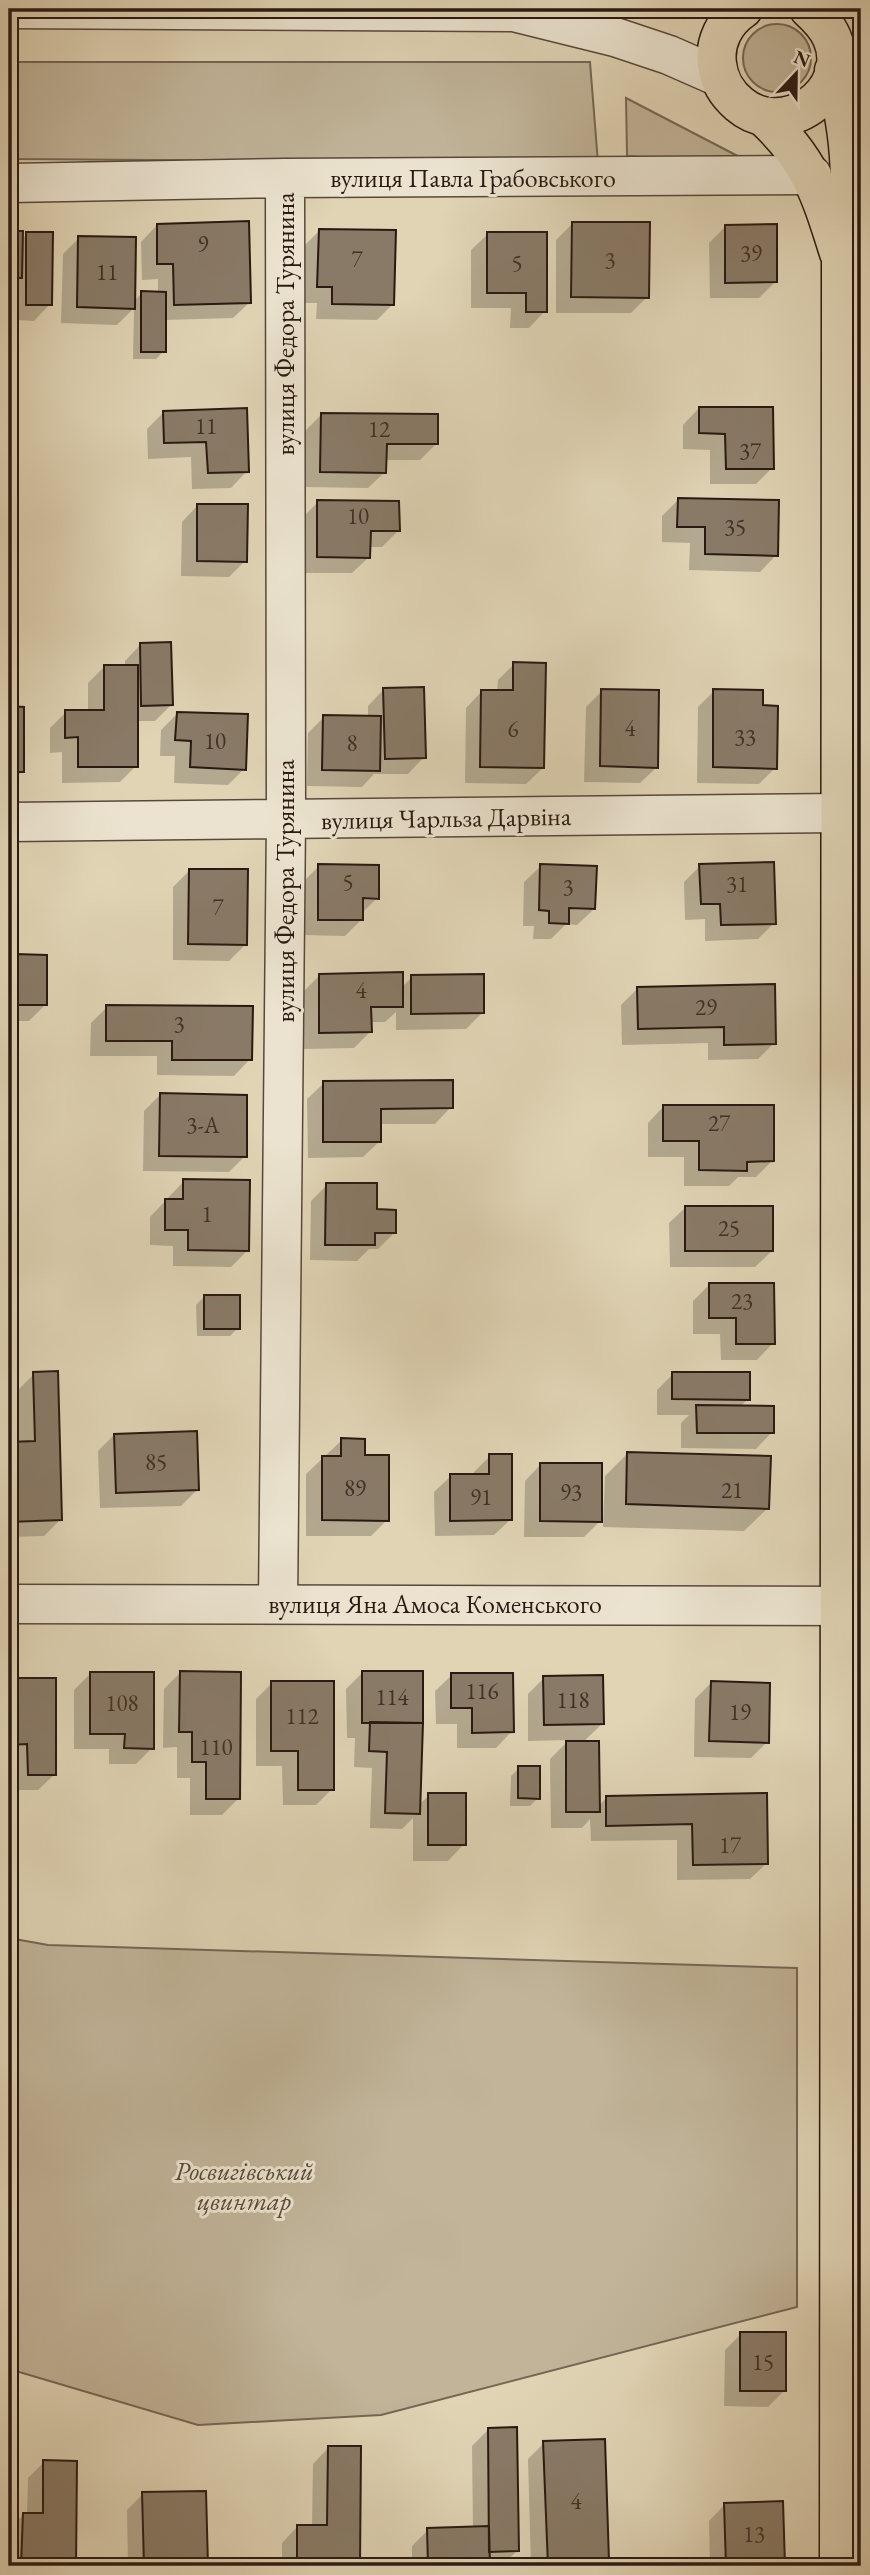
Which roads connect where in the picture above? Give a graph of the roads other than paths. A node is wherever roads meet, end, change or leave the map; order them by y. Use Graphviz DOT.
graph roads {
  1 [pos="9,9"];
  2 [pos="743,9"];
  3 [pos="809,9"];
  4 [pos="528,10"];
  5 [pos="842,49"];
  6 [pos="719,77"];
  7 [pos="764,117"];
  8 [pos="812,175"];
  9 [pos="285,178"];
  10 [pos="9,183"];
  11 [pos="841,262"];
  12 [pos="841,813"];
  13 [pos="286,820"];
  14 [pos="9,822"];
  15 [pos="278,1603"];
  16 [pos="9,1604"];
  17 [pos="851,1606"];
  18 [pos="851,2071"];
  19 [pos="839,2566"];
  1 -- 4 [label="street"];
  2 -- 6 [label="main road"];
  3 -- 5 [label="main road"];
  4 -- 6 [label="street"];
  5 -- 7 [label="main road"];
  5 -- 11 [label="main road"];
  6 -- 7 [label="main road"];
  7 -- 8 [label="main road"];
  8 -- 9 [label="street, вулиця Павла Грабовського"];
  8 -- 11 [label="main road"];
  9 -- 10 [label="street, вулиця Павла Грабовського"];
  9 -- 13 [label="street, вулиця Федора Турянина"];
  11 -- 12 [label="main road"];
  12 -- 13 [label="street, вулиця Чарльза Дарвіна"];
  12 -- 17 [label="main road"];
  13 -- 14 [label="street, вулиця Чарльза Дарвіна"];
  13 -- 15 [label="street, вулиця Федора Турянина"];
  15 -- 16 [label="street, вулиця Яна Амоса Коменського"];
  15 -- 17 [label="street, вулиця Яна Амоса Коменського"];
  17 -- 18 [label="main road"];
  18 -- 19 [label="main road"];
}
